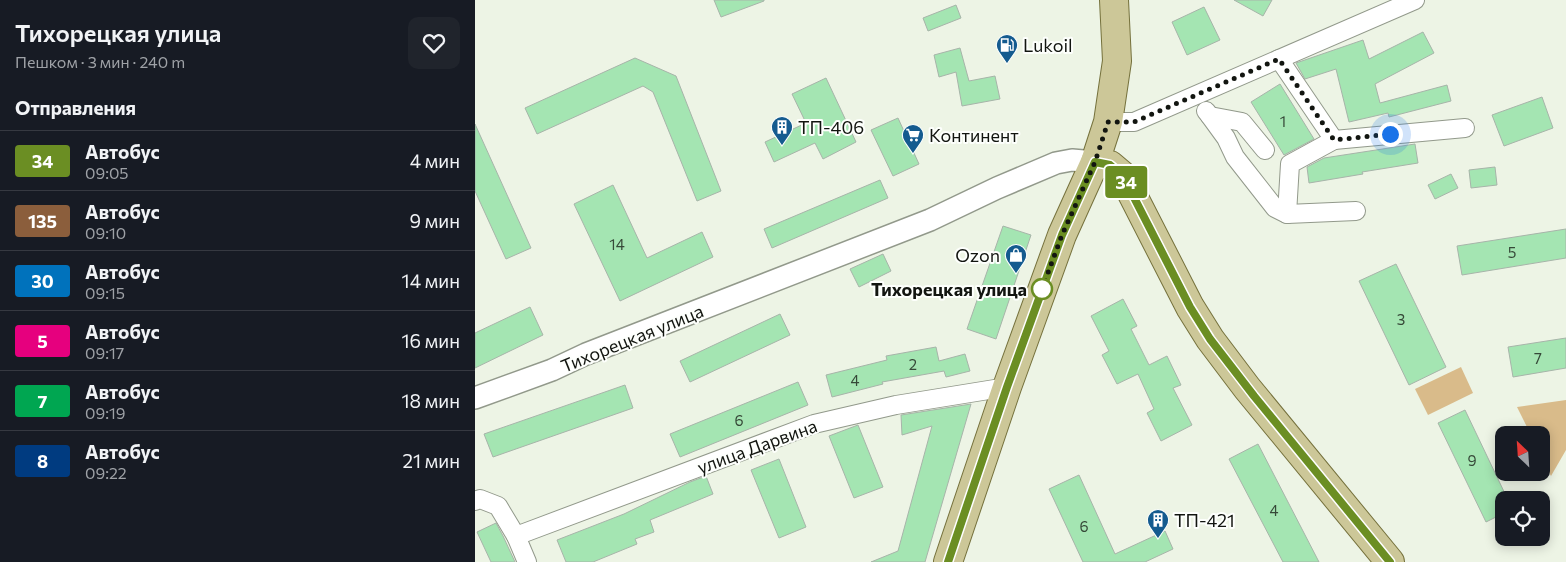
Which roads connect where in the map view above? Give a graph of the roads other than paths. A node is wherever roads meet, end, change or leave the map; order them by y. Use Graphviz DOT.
graph roads {
  1 [pos="1114,0"];
  2 [pos="1415,0"];
  3 [pos="1279,59"];
  4 [pos="1191,97"];
  5 [pos="1210,116"];
  6 [pos="1108,122"];
  7 [pos="1465,128"];
  8 [pos="1334,140"];
  9 [pos="1265,150"];
  10 [pos="1095,162"];
  11 [pos="1356,210"];
  12 [pos="1287,214"];
  13 [pos="1007,387"];
  14 [pos="475,398"];
  15 [pos="475,501"];
  16 [pos="516,536"];
  17 [pos="527,562"];
  18 [pos="948,562"];
  19 [pos="1390,562"];
  1 -- 6 [label="main road"];
  2 -- 3 [label="street"];
  3 -- 4 [label="street"];
  3 -- 8 [label="street"];
  4 -- 5 [label="street"];
  4 -- 6 [label="street"];
  5 -- 9 [label="street"];
  5 -- 12 [label="street"];
  6 -- 10 [label="main road"];
  7 -- 8 [label="street"];
  8 -- 12 [label="street"];
  10 -- 13 [label="main road"];
  10 -- 14 [label="street, Тихорецкая улица"];
  10 -- 19 [label="main road"];
  11 -- 12 [label="street"];
  13 -- 16 [label="street, улица Дарвина"];
  13 -- 18 [label="main road"];
  15 -- 16 [label="street"];
  16 -- 17 [label="street"];
}
